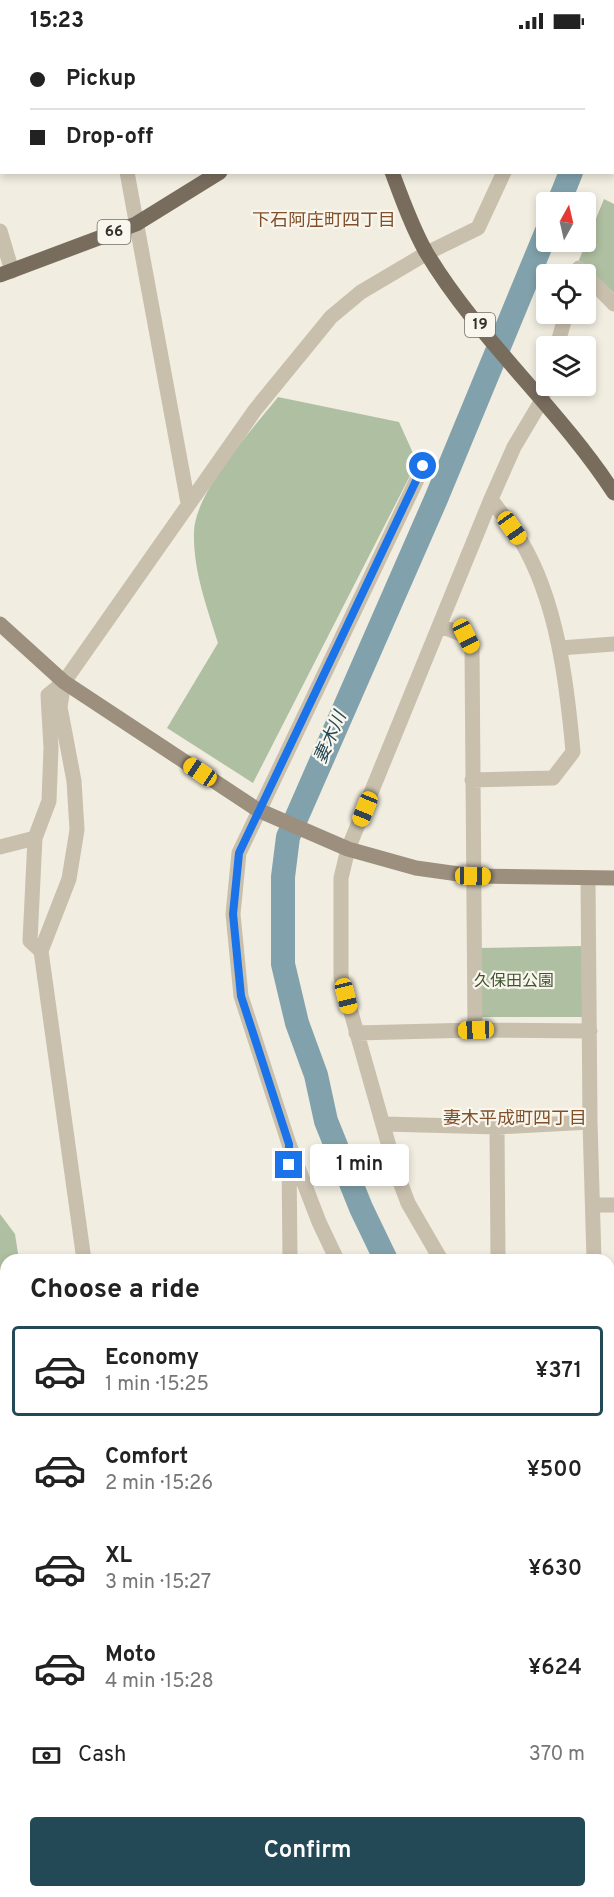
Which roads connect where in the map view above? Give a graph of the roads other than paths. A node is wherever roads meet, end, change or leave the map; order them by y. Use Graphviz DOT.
graph roads {
  1 [pos="560,42"];
  2 [pos="567,42"];
  3 [pos="128,174"];
  4 [pos="217,174"];
  5 [pos="393,174"];
  6 [pos="503,174"];
  7 [pos="136,224"];
  8 [pos="0,231"];
  9 [pos="430,257"];
  10 [pos="6,273"];
  11 [pos="596,285"];
  12 [pos="614,304"];
  13 [pos="536,386"];
  14 [pos="537,396"];
  15 [pos="545,396"];
  16 [pos="423,466"];
  17 [pos="614,493"];
  18 [pos="491,500"];
  19 [pos="188,503"];
  20 [pos="0,624"];
  21 [pos="441,626"];
  22 [pos="614,644"];
  23 [pos="560,648"];
  24 [pos="64,682"];
  25 [pos="472,780"];
  26 [pos="258,810"];
  27 [pos="35,838"];
  28 [pos="0,847"];
  29 [pos="348,849"];
  30 [pos="473,876"];
  31 [pos="588,878"];
  32 [pos="614,878"];
  33 [pos="41,951"];
  34 [pos="476,1030"];
  35 [pos="590,1031"];
  36 [pos="356,1033"];
  37 [pos="590,1122"];
  38 [pos="384,1124"];
  39 [pos="497,1126"];
  40 [pos="289,1144"];
  41 [pos="593,1205"];
  42 [pos="614,1205"];
  43 [pos="83,1254"];
  44 [pos="291,1254"];
  45 [pos="334,1254"];
  46 [pos="438,1254"];
  47 [pos="498,1254"];
  48 [pos="594,1254"];
  1 -- 2 [label="main road"];
  3 -- 7 [label="street"];
  4 -- 7 [label="main road, 66"];
  5 -- 9 [label="main road, 19"];
  6 -- 9 [label="street"];
  7 -- 10 [label="main road, 66"];
  7 -- 19 [label="street"];
  8 -- 10 [label="street"];
  9 -- 13 [label="main road, 19"];
  9 -- 19 [label="street"];
  11 -- 12 [label="street"];
  14 -- 18 [label="street"];
  15 -- 17 [label="main road, 19"];
  16 -- 26 [label="street"];
  18 -- 21 [label="street"];
  18 -- 23 [label="street"];
  19 -- 24 [label="street"];
  20 -- 24 [label="street"];
  21 -- 25 [label="street"];
  21 -- 29 [label="street"];
  22 -- 23 [label="street"];
  23 -- 25 [label="street"];
  24 -- 26 [label="street"];
  24 -- 27 [label="street"];
  24 -- 33 [label="street"];
  25 -- 30 [label="street"];
  26 -- 29 [label="street"];
  26 -- 40 [label="street"];
  27 -- 28 [label="street"];
  27 -- 33 [label="street"];
  29 -- 30 [label="street"];
  29 -- 36 [label="street"];
  30 -- 31 [label="street"];
  30 -- 34 [label="street"];
  31 -- 32 [label="street"];
  31 -- 35 [label="street"];
  33 -- 43 [label="street"];
  34 -- 35 [label="street"];
  34 -- 36 [label="street"];
  35 -- 37 [label="street"];
  36 -- 38 [label="street"];
  37 -- 39 [label="street"];
  37 -- 41 [label="street"];
  38 -- 39 [label="street"];
  38 -- 46 [label="street"];
  39 -- 47 [label="street"];
  40 -- 44 [label="street"];
  40 -- 45 [label="street"];
  41 -- 42 [label="street"];
  41 -- 48 [label="street"];
}
